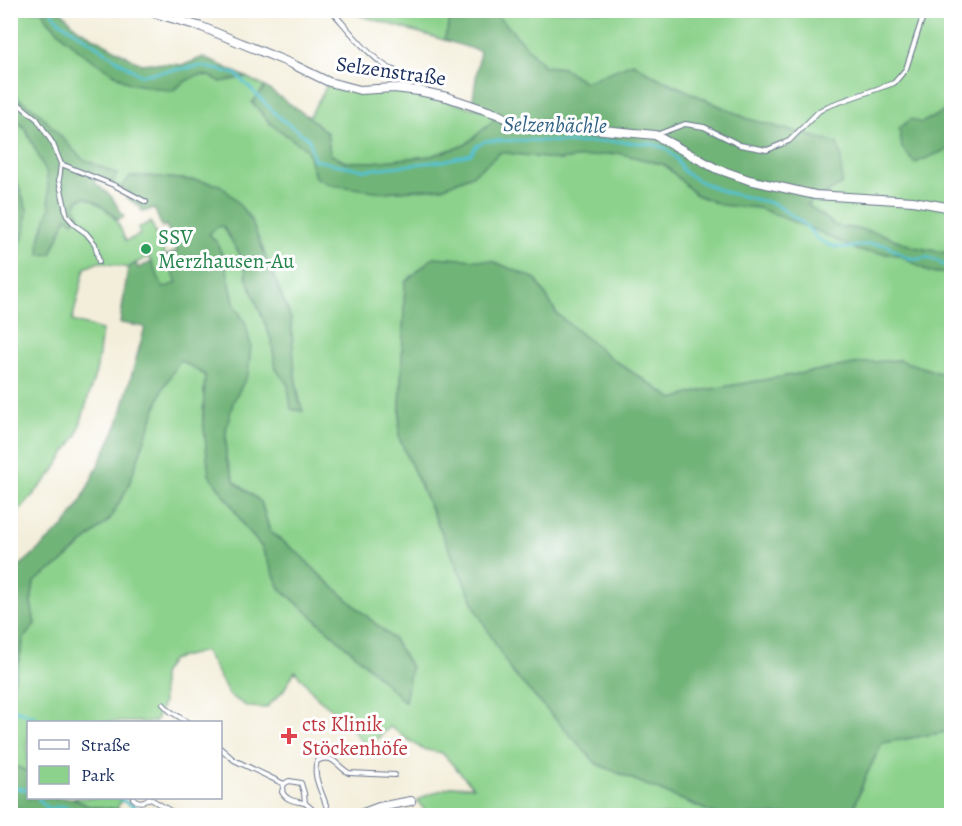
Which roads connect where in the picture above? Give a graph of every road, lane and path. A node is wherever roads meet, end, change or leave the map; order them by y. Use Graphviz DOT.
graph roads {
  1 [pos="144,10"];
  2 [pos="331,10"];
  3 [pos="925,10"];
  4 [pos="418,91"];
  5 [pos="10,97"];
  6 [pos="655,135"];
  7 [pos="62,164"];
  8 [pos="146,202"];
  9 [pos="951,208"];
  10 [pos="99,262"];
  11 [pos="163,704"];
  12 [pos="184,721"];
  13 [pos="222,750"];
  14 [pos="395,775"];
  15 [pos="284,784"];
  16 [pos="151,799"];
  17 [pos="411,801"];
  18 [pos="305,803"];
  19 [pos="179,816"];
  20 [pos="316,816"];
  21 [pos="329,816"];
  22 [pos="355,816"];
  1 -- 4 [label="street, Selzenstraße"];
  2 -- 4 [label="lane"];
  3 -- 6 [label="lane"];
  4 -- 6 [label="street, Selzenstraße"];
  5 -- 7 [label="lane"];
  6 -- 9 [label="street, Selzenstraße"];
  7 -- 8 [label="lane"];
  7 -- 10 [label="lane"];
  11 -- 12 [label="lane"];
  13 -- 15 [label="lane"];
  14 -- 21 [label="lane"];
  15 -- 18 [label="lane"];
  15 -- 18 [label="lane"];
  16 -- 19 [label="lane"];
  17 -- 22 [label="street"];
  18 -- 20 [label="lane"];
}
